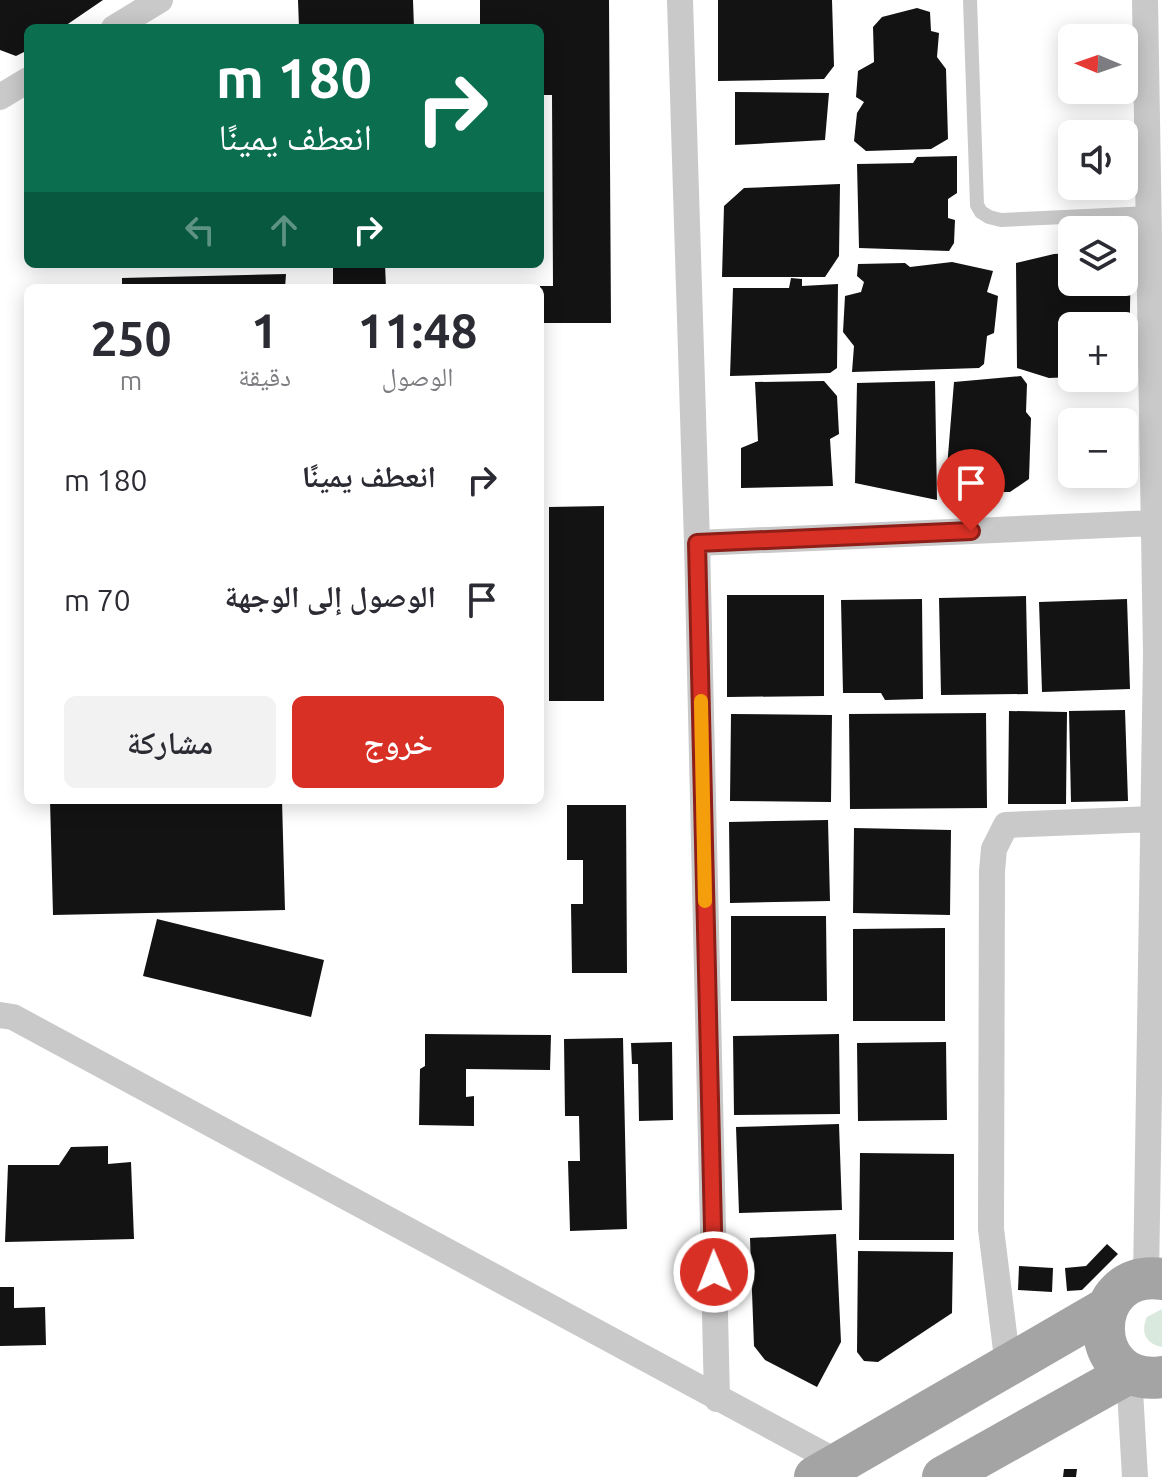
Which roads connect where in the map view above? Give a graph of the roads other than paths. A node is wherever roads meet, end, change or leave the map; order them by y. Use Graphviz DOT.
graph roads {
  1 [pos="160,0"];
  2 [pos="680,0"];
  3 [pos="970,0"];
  4 [pos="1145,0"];
  5 [pos="121,24"];
  6 [pos="24,82"];
  7 [pos="0,97"];
  8 [pos="1150,213"];
  9 [pos="1157,436"];
  10 [pos="1153,523"];
  11 [pos="697,543"];
  12 [pos="1159,653"];
  13 [pos="1153,819"];
  14 [pos="4,1011"];
  15 [pos="1154,1279"];
  16 [pos="1107,1308"];
  17 [pos="1008,1366"];
  18 [pos="1146,1375"];
  19 [pos="717,1399"];
  20 [pos="827,1470"];
  21 [pos="943,1477"];
  22 [pos="1135,1477"];
  1 -- 5 [label="street"];
  2 -- 11 [label="street"];
  3 -- 8 [label="lane"];
  4 -- 8 [label="street"];
  6 -- 7 [label="street"];
  8 -- 9 [label="street"];
  9 -- 10 [label="street"];
  10 -- 11 [label="street"];
  10 -- 12 [label="street"];
  11 -- 19 [label="street"];
  12 -- 13 [label="street"];
  13 -- 15 [label="street"];
  13 -- 17 [label="street"];
  14 -- 19 [label="street"];
  15 -- 16 [label="main road"];
  16 -- 17 [label="main road"];
  16 -- 18 [label="main road"];
  17 -- 20 [label="main road"];
  18 -- 21 [label="main road"];
  18 -- 22 [label="street"];
  19 -- 20 [label="street"];
}
